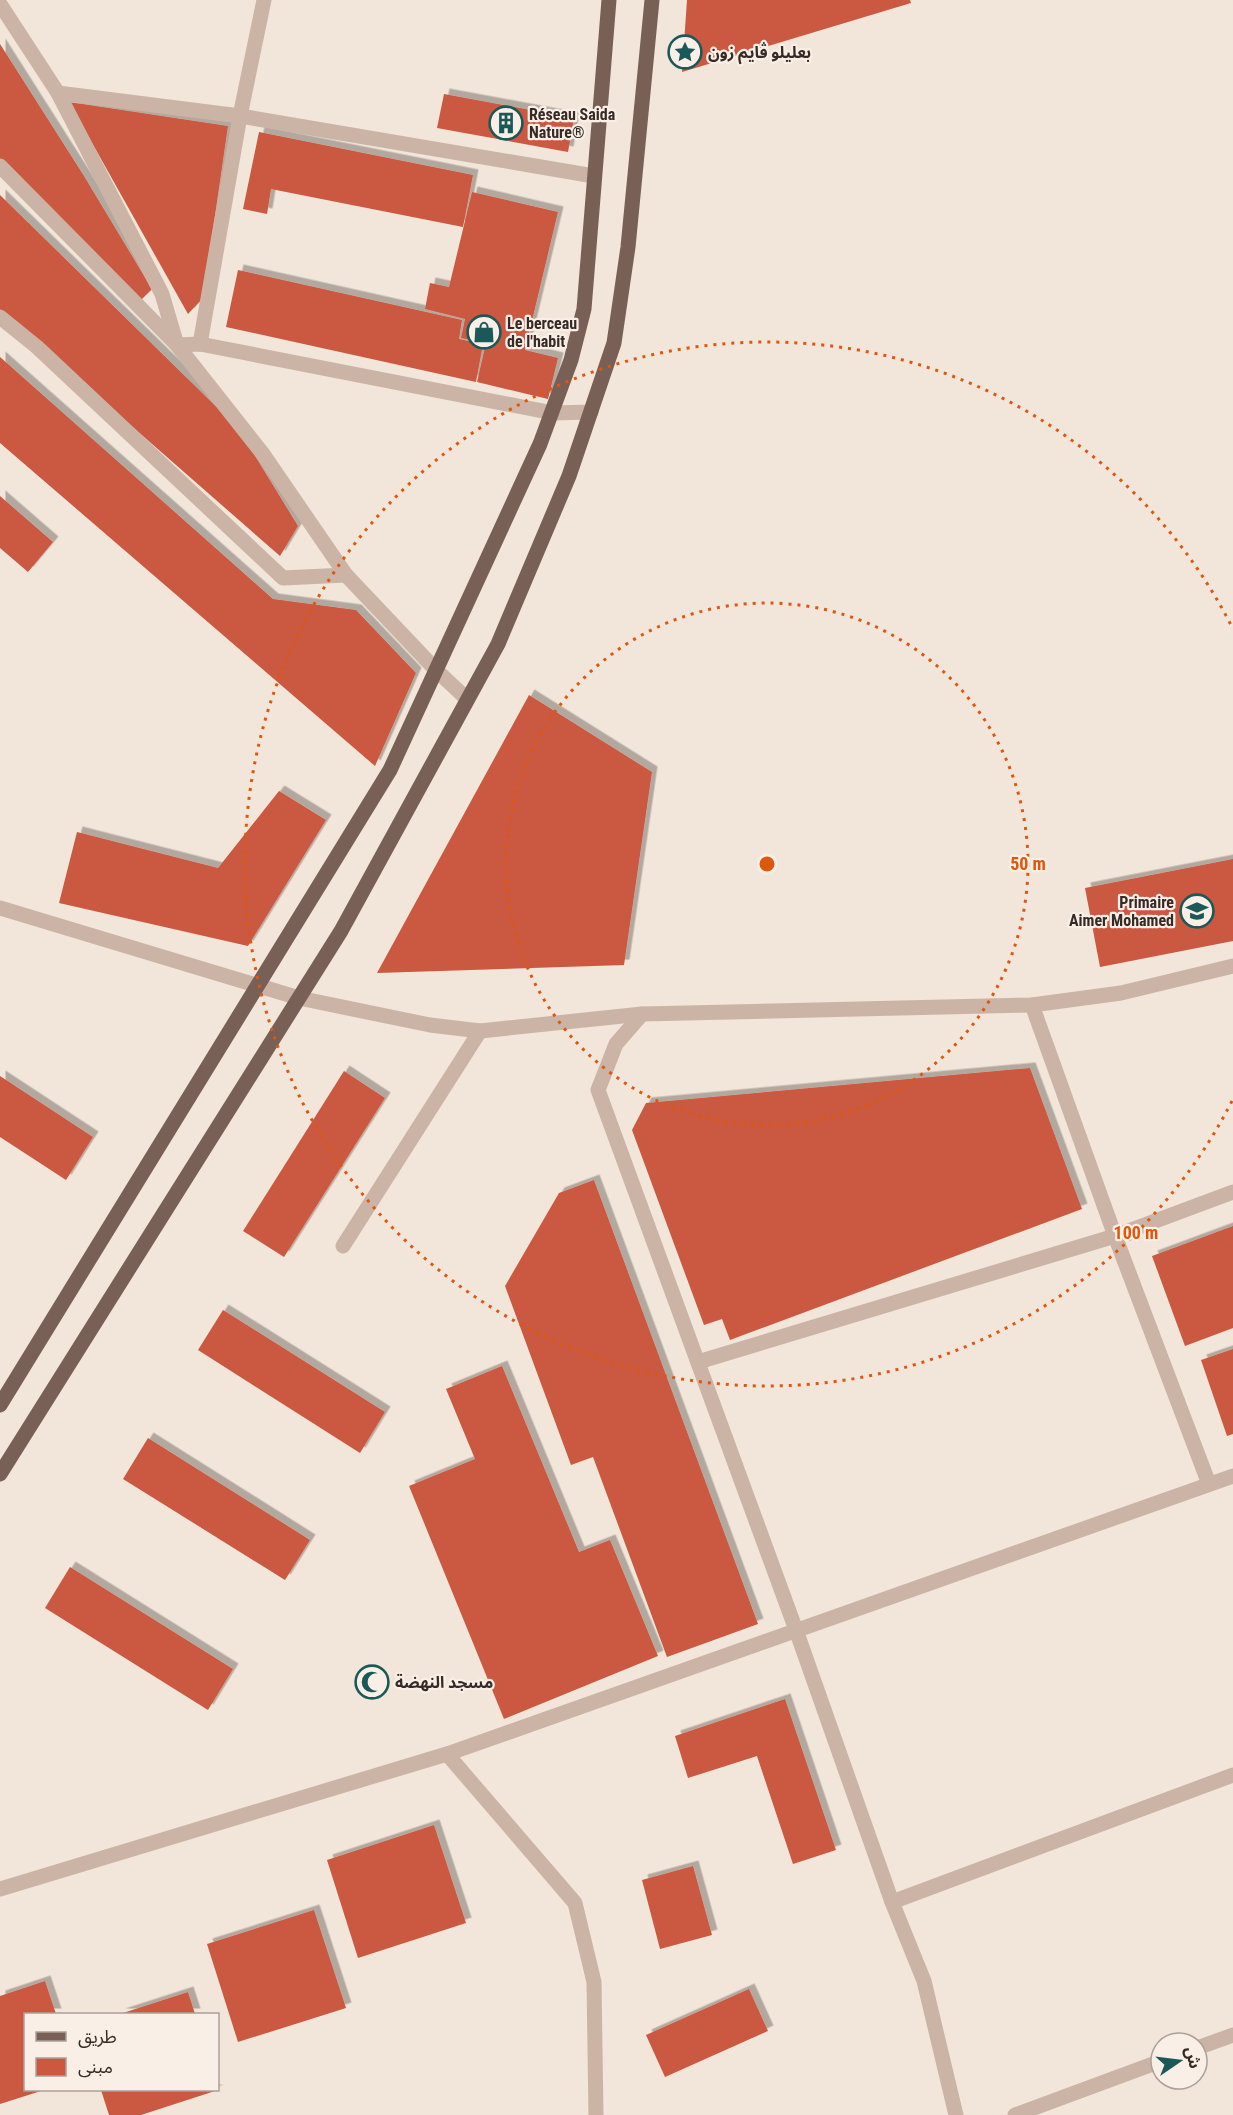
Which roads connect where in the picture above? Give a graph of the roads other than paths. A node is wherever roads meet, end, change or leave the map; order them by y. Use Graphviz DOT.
graph roads {
  1 [pos="264,0"];
  2 [pos="609,0"];
  3 [pos="652,0"];
  4 [pos="0,4"];
  5 [pos="58,93"];
  6 [pos="240,116"];
  7 [pos="0,166"];
  8 [pos="594,176"];
  9 [pos="0,317"];
  10 [pos="200,344"];
  11 [pos="177,345"];
  12 [pos="591,412"];
  13 [pos="552,413"];
  14 [pos="346,575"];
  15 [pos="436,670"];
  16 [pos="468,699"];
  17 [pos="0,908"];
  18 [pos="1233,966"];
  19 [pos="256,986"];
  20 [pos="299,998"];
  21 [pos="1032,1005"];
  22 [pos="642,1014"];
  23 [pos="480,1031"];
  24 [pos="1233,1192"];
  25 [pos="1115,1236"];
  26 [pos="344,1246"];
  27 [pos="698,1362"];
  28 [pos="0,1405"];
  29 [pos="0,1474"];
  30 [pos="1233,1476"];
  31 [pos="1209,1484"];
  32 [pos="796,1630"];
  33 [pos="447,1754"];
  34 [pos="1233,1775"];
  35 [pos="0,1888"];
  36 [pos="892,1902"];
  37 [pos="1233,2034"];
  38 [pos="1209,2043"];
  39 [pos="1149,2065"];
  40 [pos="596,2115"];
  41 [pos="956,2115"];
  42 [pos="1016,2115"];
  1 -- 6 [label="street"];
  2 -- 8 [label="main road"];
  3 -- 12 [label="main road"];
  4 -- 5 [label="street"];
  5 -- 6 [label="street"];
  5 -- 11 [label="street"];
  6 -- 8 [label="street"];
  6 -- 10 [label="street"];
  7 -- 11 [label="street"];
  8 -- 13 [label="main road"];
  9 -- 14 [label="street"];
  10 -- 11 [label="street"];
  10 -- 13 [label="street"];
  11 -- 14 [label="street"];
  12 -- 13 [label="street"];
  12 -- 16 [label="main road"];
  13 -- 15 [label="main road"];
  14 -- 15 [label="street"];
  15 -- 16 [label="street"];
  15 -- 19 [label="main road"];
  16 -- 20 [label="main road"];
  17 -- 19 [label="street"];
  18 -- 21 [label="street"];
  19 -- 20 [label="street"];
  19 -- 28 [label="main road"];
  20 -- 23 [label="street"];
  20 -- 29 [label="main road"];
  21 -- 22 [label="street"];
  21 -- 25 [label="street"];
  22 -- 23 [label="street"];
  22 -- 27 [label="street"];
  23 -- 26 [label="street"];
  24 -- 25 [label="street"];
  25 -- 27 [label="street"];
  25 -- 31 [label="street"];
  27 -- 32 [label="street"];
  30 -- 31 [label="street"];
  31 -- 32 [label="street"];
  32 -- 33 [label="street"];
  32 -- 36 [label="street"];
  33 -- 35 [label="street"];
  33 -- 40 [label="street"];
  34 -- 36 [label="street"];
  36 -- 41 [label="street"];
  37 -- 38 [label="street"];
  39 -- 42 [label="street"];
}
